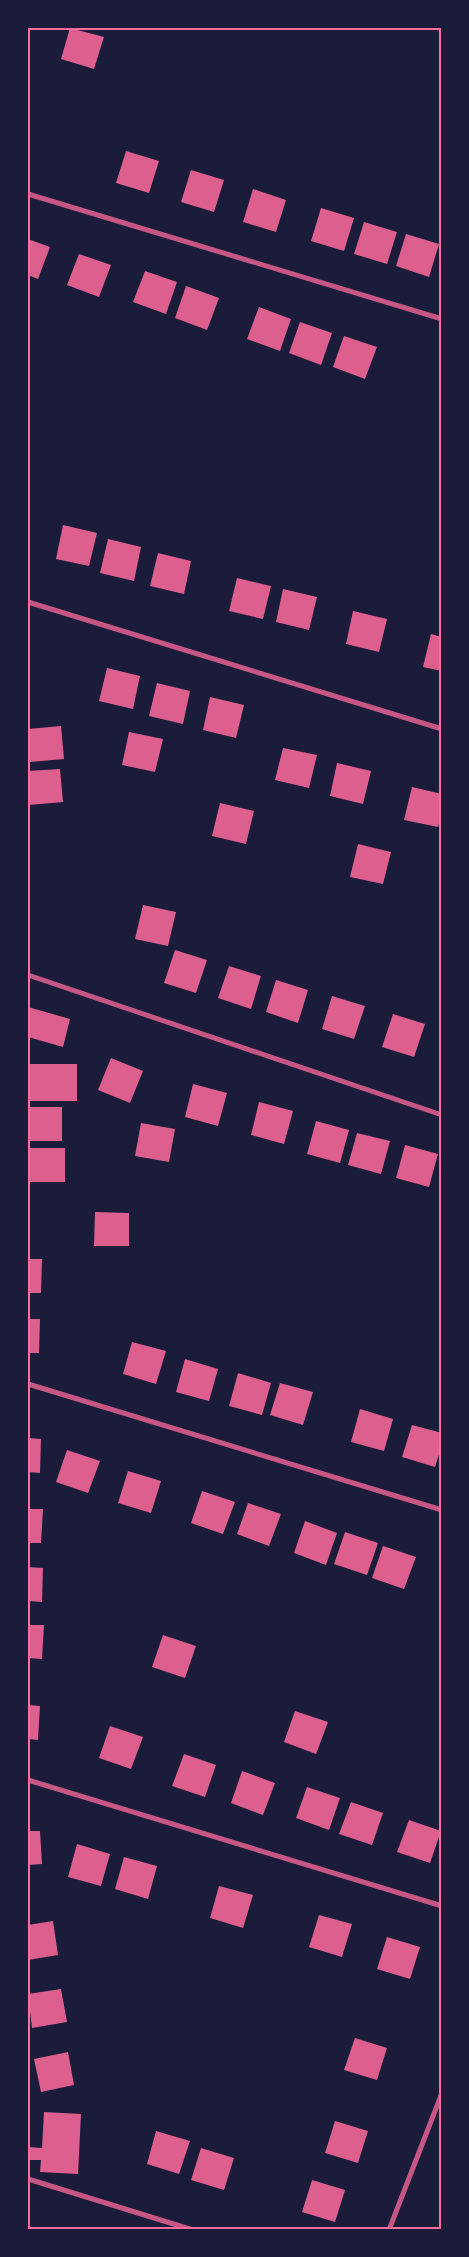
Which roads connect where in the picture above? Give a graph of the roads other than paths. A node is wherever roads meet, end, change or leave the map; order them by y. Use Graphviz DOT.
graph roads {
  1 [pos="28,194"];
  2 [pos="442,319"];
  3 [pos="28,602"];
  4 [pos="442,729"];
  5 [pos="28,975"];
  6 [pos="442,1115"];
  7 [pos="28,1384"];
  8 [pos="442,1510"];
  9 [pos="28,1780"];
  10 [pos="442,1906"];
  11 [pos="442,2093"];
  12 [pos="28,2179"];
  13 [pos="193,2230"];
  14 [pos="389,2230"];
  1 -- 2 [label="street"];
  3 -- 4 [label="street"];
  5 -- 6 [label="street"];
  7 -- 8 [label="street"];
  9 -- 10 [label="street"];
  11 -- 14 [label="street"];
  12 -- 13 [label="street"];
}
